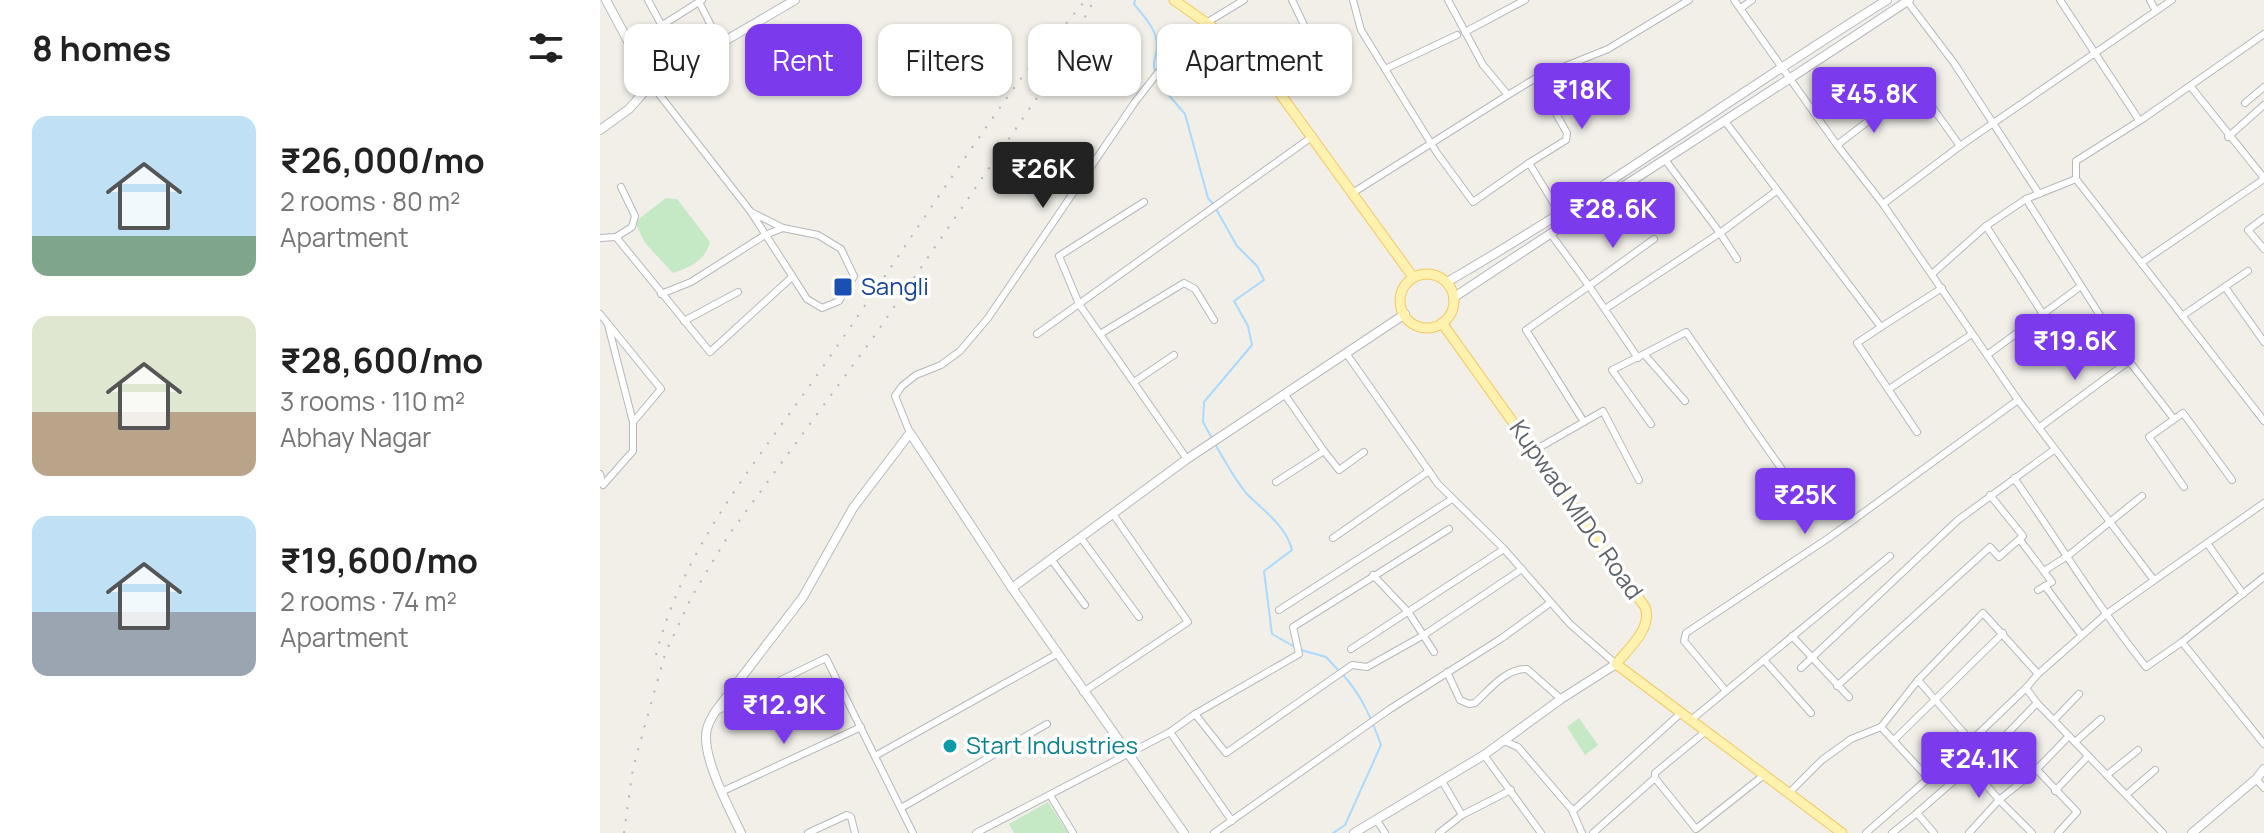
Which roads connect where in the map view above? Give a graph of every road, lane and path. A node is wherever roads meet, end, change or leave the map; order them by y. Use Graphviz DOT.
graph roads {
  1 [pos="606,0"];
  2 [pos="648,0"];
  3 [pos="794,0"];
  4 [pos="1174,0"];
  5 [pos="1244,0"];
  6 [pos="1292,0"];
  7 [pos="1353,0"];
  8 [pos="1448,0"];
  9 [pos="1525,0"];
  10 [pos="1689,0"];
  11 [pos="1734,0"];
  12 [pos="1752,0"];
  13 [pos="1887,0"];
  14 [pos="2060,0"];
  15 [pos="2150,0"];
  16 [pos="2172,0"];
  17 [pos="700,1"];
  18 [pos="1908,1"];
  19 [pos="1741,8"];
  20 [pos="2156,11"];
  21 [pos="1206,23"];
  22 [pos="661,24"];
  23 [pos="665,24"];
  24 [pos="711,24"];
  25 [pos="1304,24"];
  26 [pos="624,32"];
  27 [pos="1461,33"];
  28 [pos="2264,34"];
  29 [pos="729,40"];
  30 [pos="2093,52"];
  31 [pos="1783,65"];
  32 [pos="1385,69"];
  33 [pos="1536,78"];
  34 [pos="1791,78"];
  35 [pos="2191,87"];
  36 [pos="2264,87"];
  37 [pos="1508,95"];
  38 [pos="640,96"];
  39 [pos="660,96"];
  40 [pos="1925,97"];
  41 [pos="1893,102"];
  42 [pos="2245,103"];
  43 [pos="2264,105"];
  44 [pos="600,118"];
  45 [pos="1724,120"];
  46 [pos="2139,120"];
  47 [pos="1993,123"];
  48 [pos="604,128"];
  49 [pos="1313,136"];
  50 [pos="2228,137"];
  51 [pos="1430,144"];
  52 [pos="1837,145"];
  53 [pos="1960,146"];
  54 [pos="1666,161"];
  55 [pos="1529,163"];
  56 [pos="2264,178"];
  57 [pos="2076,179"];
  58 [pos="621,187"];
  59 [pos="1354,192"];
  60 [pos="1775,192"];
  61 [pos="2039,194"];
  62 [pos="2026,199"];
  63 [pos="1144,202"];
  64 [pos="1883,204"];
  65 [pos="751,212"];
  66 [pos="1559,212"];
  67 [pos="2264,218"];
  68 [pos="1986,226"];
  69 [pos="783,228"];
  70 [pos="1550,233"];
  71 [pos="1720,233"];
  72 [pos="765,235"];
  73 [pos="616,237"];
  74 [pos="600,238"];
  75 [pos="1654,239"];
  76 [pos="2264,249"];
  77 [pos="1737,259"];
  78 [pos="2141,263"];
  79 [pos="2248,271"];
  80 [pos="1932,274"];
  81 [pos="792,277"];
  82 [pos="1413,277"];
  83 [pos="1447,282"];
  84 [pos="1589,286"];
  85 [pos="2081,286"];
  86 [pos="2225,287"];
  87 [pos="1942,288"];
  88 [pos="738,292"];
  89 [pos="661,294"];
  90 [pos="1453,298"];
  91 [pos="1079,304"];
  92 [pos="1605,309"];
  93 [pos="2042,313"];
  94 [pos="600,314"];
  95 [pos="1405,314"];
  96 [pos="2182,316"];
  97 [pos="1214,320"];
  98 [pos="684,321"];
  99 [pos="607,322"];
  100 [pos="1442,323"];
  101 [pos="1881,327"];
  102 [pos="1037,334"];
  103 [pos="1100,334"];
  104 [pos="1972,334"];
  105 [pos="2264,342"];
  106 [pos="1346,353"];
  107 [pos="1174,355"];
  108 [pos="1987,355"];
  109 [pos="1641,356"];
  110 [pos="2129,361"];
  111 [pos="2074,362"];
  112 [pos="1134,382"];
  113 [pos="1889,389"];
  114 [pos="1285,395"];
  115 [pos="2018,400"];
  116 [pos="1685,401"];
  117 [pos="2262,415"];
  118 [pos="2174,419"];
  119 [pos="633,422"];
  120 [pos="1584,422"];
  121 [pos="1651,424"];
  122 [pos="2040,427"];
  123 [pos="1917,432"];
  124 [pos="910,433"];
  125 [pos="2055,449"];
  126 [pos="1535,450"];
  127 [pos="1324,451"];
  128 [pos="1364,452"];
  129 [pos="1187,459"];
  130 [pos="1429,471"];
  131 [pos="600,474"];
  132 [pos="2014,478"];
  133 [pos="1639,480"];
  134 [pos="2232,480"];
  135 [pos="1276,482"];
  136 [pos="602,486"];
  137 [pos="2184,487"];
  138 [pos="1797,491"];
  139 [pos="1990,495"];
  140 [pos="2142,496"];
  141 [pos="1452,499"];
  142 [pos="2264,503"];
  143 [pos="1113,514"];
  144 [pos="2110,522"];
  145 [pos="1449,529"];
  146 [pos="1081,538"];
  147 [pos="1333,538"];
  148 [pos="2020,540"];
  149 [pos="2207,543"];
  150 [pos="1504,549"];
  151 [pos="2069,555"];
  152 [pos="1890,556"];
  153 [pos="1051,559"];
  154 [pos="1522,569"];
  155 [pos="2044,571"];
  156 [pos="1373,575"];
  157 [pos="2264,577"];
  158 [pos="2153,579"];
  159 [pos="2045,586"];
  160 [pos="1012,588"];
  161 [pos="2038,590"];
  162 [pos="2243,594"];
  163 [pos="1550,603"];
  164 [pos="1085,605"];
  165 [pos="1279,610"];
  166 [pos="1409,613"];
  167 [pos="2105,615"];
  168 [pos="1139,617"];
  169 [pos="2003,633"];
  170 [pos="2080,633"];
  171 [pos="1424,635"];
  172 [pos="1792,636"];
  173 [pos="2182,642"];
  174 [pos="1351,649"];
  175 [pos="1434,652"];
  176 [pos="1057,654"];
  177 [pos="1812,658"];
  178 [pos="1764,660"];
  179 [pos="1616,664"];
  180 [pos="1801,668"];
  181 [pos="1447,672"];
  182 [pos="2038,674"];
  183 [pos="1918,680"];
  184 [pos="1837,686"];
  185 [pos="2026,688"];
  186 [pos="1726,691"];
  187 [pos="1083,692"];
  188 [pos="2079,694"];
  189 [pos="1849,697"];
  190 [pos="1561,699"];
  191 [pos="1933,700"];
  192 [pos="2037,703"];
  193 [pos="715,712"];
  194 [pos="1682,712"];
  195 [pos="1811,713"];
  196 [pos="1195,714"];
  197 [pos="2101,719"];
  198 [pos="1691,720"];
  199 [pos="2054,720"];
  200 [pos="1047,724"];
  201 [pos="861,727"];
  202 [pos="1881,727"];
  203 [pos="1706,731"];
  204 [pos="1170,732"];
  205 [pos="2005,736"];
  206 [pos="2069,736"];
  207 [pos="1894,740"];
  208 [pos="1504,741"];
  209 [pos="1971,741"];
  210 [pos="2075,742"];
  211 [pos="2264,744"];
  212 [pos="2138,750"];
  213 [pos="1126,753"];
  214 [pos="1484,755"];
  215 [pos="875,756"];
  216 [pos="1984,756"];
  217 [pos="2088,756"];
  218 [pos="1971,767"];
  219 [pos="2264,769"];
  220 [pos="2155,770"];
  221 [pos="2035,771"];
  222 [pos="1764,774"];
  223 [pos="2107,775"];
  224 [pos="1655,778"];
  225 [pos="1928,778"];
  226 [pos="2256,779"];
  227 [pos="1442,781"];
  228 [pos="2264,788"];
  229 [pos="1511,790"];
  230 [pos="2055,791"];
  231 [pos="721,792"];
  232 [pos="1789,793"];
  233 [pos="1050,795"];
  234 [pos="2126,795"];
  235 [pos="1999,800"];
  236 [pos="901,808"];
  237 [pos="1571,808"];
  238 [pos="1917,813"];
  239 [pos="1462,815"];
  240 [pos="1376,819"];
  241 [pos="1232,821"];
  242 [pos="980,832"];
  243 [pos="1695,832"];
  244 [pos="2194,832"];
  245 [pos="741,833"];
  246 [pos="808,833"];
  247 [pos="855,833"];
  248 [pos="913,833"];
  249 [pos="1073,833"];
  250 [pos="1184,833"];
  251 [pos="1214,833"];
  252 [pos="1354,833"];
  253 [pos="1385,833"];
  254 [pos="1439,833"];
  255 [pos="1541,833"];
  256 [pos="1582,833"];
  257 [pos="1593,833"];
  258 [pos="1842,833"];
  259 [pos="1866,833"];
  260 [pos="1892,833"];
  261 [pos="1934,833"];
  262 [pos="1969,833"];
  263 [pos="2032,833"];
  264 [pos="2058,833"];
  265 [pos="2163,833"];
  1 -- 26 [label="main road"];
  2 -- 22 [label="street"];
  3 -- 29 [label="main road"];
  4 -- 21 [label="main road"];
  5 -- 21 [label="street"];
  6 -- 25 [label="street"];
  7 -- 32 [label="street"];
  8 -- 27 [label="street"];
  9 -- 27 [label="street"];
  10 -- 33 [label="street"];
  11 -- 19 [label="street"];
  12 -- 19 [label="street"];
  13 -- 31 [label="main road"];
  14 -- 30 [label="street"];
  15 -- 20 [label="street"];
  16 -- 20 [label="street"];
  17 -- 23 [label="street"];
  17 -- 24 [label="street"];
  18 -- 34 [label="main road"];
  18 -- 47 [label="street"];
  19 -- 31 [label="street"];
  20 -- 30 [label="street"];
  21 -- 49 [label="main road"];
  21 -- 124 [label="street"];
  27 -- 32 [label="street"];
  27 -- 37 [label="street"];
  28 -- 35 [label="street"];
  30 -- 46 [label="street"];
  30 -- 47 [label="street"];
  31 -- 34 [label="street"];
  31 -- 66 [label="main road"];
  32 -- 51 [label="street"];
  33 -- 37 [label="street"];
  33 -- 55 [label="street"];
  34 -- 45 [label="main road"];
  34 -- 52 [label="street"];
  35 -- 46 [label="street"];
  35 -- 50 [label="street"];
  36 -- 42 [label="street"];
  37 -- 51 [label="street"];
  38 -- 48 [label="main road"];
  39 -- 65 [label="street"];
  40 -- 53 [label="street"];
  41 -- 52 [label="street"];
  43 -- 50 [label="street"];
  44 -- 48 [label="street"];
  45 -- 54 [label="main road"];
  45 -- 101 [label="street"];
  46 -- 57 [label="street"];
  47 -- 53 [label="street"];
  47 -- 61 [label="street"];
  49 -- 59 [label="main road"];
  49 -- 91 [label="street"];
  50 -- 56 [label="street"];
  51 -- 55 [label="street"];
  51 -- 59 [label="street"];
  52 -- 64 [label="street"];
  53 -- 64 [label="street"];
  54 -- 70 [label="main road"];
  54 -- 71 [label="street"];
  55 -- 66 [label="street"];
  56 -- 78 [label="street"];
  57 -- 61 [label="street"];
  57 -- 78 [label="street"];
  58 -- 73 [label="street"];
  59 -- 82 [label="main road"];
  60 -- 71 [label="street"];
  61 -- 62 [label="street"];
  62 -- 68 [label="street"];
  62 -- 85 [label="street"];
  63 -- 91 [label="street"];
  64 -- 80 [label="street"];
  65 -- 69 [label="street"];
  65 -- 72 [label="street"];
  66 -- 83 [label="main road"];
  67 -- 76 [label="street"];
  68 -- 80 [label="street"];
  68 -- 93 [label="street"];
  69 -- 72 [label="street"];
  69 -- 81 [label="street"];
  70 -- 84 [label="street"];
  70 -- 90 [label="main road"];
  71 -- 77 [label="street"];
  71 -- 92 [label="street"];
  72 -- 81 [label="street"];
  72 -- 89 [label="street"];
  73 -- 74 [label="street"];
  73 -- 89 [label="street"];
  75 -- 84 [label="street"];
  78 -- 96 [label="street"];
  79 -- 86 [label="street"];
  80 -- 87 [label="street"];
  81 -- 98 [label="street"];
  82 -- 83 [label="main road"];
  82 -- 95 [label="main road"];
  83 -- 90 [label="main road"];
  84 -- 92 [label="street"];
  84 -- 120 [label="street"];
  85 -- 93 [label="street"];
  85 -- 110 [label="street"];
  86 -- 96 [label="street"];
  86 -- 105 [label="street"];
  87 -- 101 [label="street"];
  87 -- 104 [label="street"];
  88 -- 98 [label="street"];
  89 -- 98 [label="street"];
  90 -- 100 [label="main road"];
  91 -- 102 [label="street"];
  91 -- 103 [label="street"];
  92 -- 109 [label="street"];
  93 -- 108 [label="street"];
  93 -- 111 [label="street"];
  94 -- 99 [label="street"];
  95 -- 100 [label="main road"];
  95 -- 106 [label="main road"];
  96 -- 117 [label="street"];
  97 -- 103 [label="street"];
  99 -- 119 [label="street"];
  99 -- 119 [label="street"];
  100 -- 126 [label="main road, Kupwad MIDC Road"];
  101 -- 113 [label="street"];
  103 -- 112 [label="street"];
  104 -- 108 [label="street"];
  104 -- 113 [label="street"];
  106 -- 114 [label="main road"];
  106 -- 130 [label="street"];
  107 -- 112 [label="street"];
  108 -- 115 [label="street"];
  109 -- 116 [label="street"];
  109 -- 121 [label="street"];
  109 -- 138 [label="street"];
  110 -- 118 [label="street"];
  110 -- 122 [label="street"];
  112 -- 129 [label="street"];
  113 -- 123 [label="street"];
  114 -- 127 [label="street"];
  114 -- 129 [label="main road"];
  115 -- 122 [label="street"];
  115 -- 186 [label="street"];
  118 -- 134 [label="street"];
  118 -- 137 [label="street"];
  119 -- 136 [label="street"];
  120 -- 126 [label="street"];
  120 -- 133 [label="street"];
  122 -- 125 [label="street"];
  124 -- 160 [label="main road"];
  124 -- 193 [label="main road"];
  125 -- 132 [label="street"];
  125 -- 144 [label="street"];
  126 -- 179 [label="main road, Kupwad MIDC Road"];
  127 -- 128 [label="street"];
  127 -- 135 [label="street"];
  129 -- 143 [label="main road"];
  130 -- 141 [label="street"];
  130 -- 147 [label="street"];
  131 -- 136 [label="street"];
  132 -- 139 [label="street"];
  132 -- 151 [label="street"];
  139 -- 148 [label="street"];
  139 -- 177 [label="street"];
  140 -- 144 [label="street"];
  141 -- 150 [label="street"];
  141 -- 165 [label="street"];
  142 -- 149 [label="street"];
  143 -- 146 [label="main road"];
  143 -- 187 [label="street"];
  144 -- 151 [label="street"];
  144 -- 158 [label="street"];
  145 -- 156 [label="street"];
  146 -- 153 [label="main road"];
  146 -- 168 [label="street"];
  148 -- 155 [label="street"];
  148 -- 184 [label="street"];
  149 -- 158 [label="street"];
  149 -- 162 [label="street"];
  150 -- 154 [label="street"];
  150 -- 166 [label="street"];
  151 -- 155 [label="street"];
  151 -- 167 [label="street"];
  152 -- 172 [label="street"];
  153 -- 160 [label="main road"];
  153 -- 164 [label="street"];
  154 -- 163 [label="street"];
  154 -- 171 [label="street"];
  155 -- 159 [label="street"];
  156 -- 166 [label="street"];
  156 -- 196 [label="street"];
  157 -- 162 [label="street"];
  158 -- 167 [label="street"];
  159 -- 161 [label="street"];
  159 -- 170 [label="street"];
  160 -- 176 [label="main road"];
  162 -- 173 [label="street"];
  163 -- 179 [label="street"];
  163 -- 181 [label="street"];
  166 -- 171 [label="street"];
  166 -- 174 [label="street"];
  167 -- 173 [label="street"];
  167 -- 182 [label="street"];
  169 -- 182 [label="street"];
  169 -- 183 [label="street"];
  169 -- 191 [label="street"];
  171 -- 175 [label="street"];
  171 -- 196 [label="street"];
  172 -- 177 [label="street"];
  172 -- 178 [label="street"];
  173 -- 211 [label="street"];
  176 -- 187 [label="main road"];
  176 -- 215 [label="street"];
  177 -- 180 [label="street"];
  177 -- 184 [label="street"];
  178 -- 186 [label="street"];
  178 -- 195 [label="street"];
  179 -- 190 [label="main road"];
  179 -- 194 [label="main road"];
  181 -- 190 [label="street"];
  181 -- 241 [label="street"];
  182 -- 185 [label="street"];
  183 -- 191 [label="street"];
  183 -- 202 [label="street"];
  184 -- 189 [label="street"];
  185 -- 192 [label="street"];
  185 -- 209 [label="street"];
  186 -- 198 [label="street"];
  187 -- 213 [label="main road"];
  188 -- 199 [label="street"];
  190 -- 208 [label="main road"];
  191 -- 207 [label="street"];
  191 -- 209 [label="street"];
  192 -- 199 [label="street"];
  192 -- 205 [label="street"];
  193 -- 201 [label="street"];
  193 -- 231 [label="main road"];
  194 -- 198 [label="main road"];
  194 -- 237 [label="street"];
  196 -- 204 [label="street"];
  197 -- 210 [label="street"];
  198 -- 203 [label="main road"];
  199 -- 206 [label="street"];
  200 -- 236 [label="street"];
  201 -- 215 [label="street"];
  201 -- 231 [label="street"];
  202 -- 207 [label="street"];
  202 -- 232 [label="street"];
  203 -- 222 [label="main road"];
  203 -- 224 [label="street"];
  204 -- 213 [label="street"];
  204 -- 241 [label="street"];
  205 -- 216 [label="street"];
  205 -- 221 [label="street"];
  206 -- 210 [label="street"];
  206 -- 221 [label="street"];
  207 -- 225 [label="street"];
  208 -- 214 [label="main road"];
  208 -- 237 [label="street"];
  209 -- 216 [label="street"];
  209 -- 225 [label="street"];
  210 -- 217 [label="street"];
  212 -- 223 [label="street"];
  213 -- 233 [label="street"];
  213 -- 250 [label="main road"];
  214 -- 227 [label="main road"];
  214 -- 229 [label="street"];
  215 -- 236 [label="street"];
  216 -- 218 [label="street"];
  217 -- 223 [label="street"];
  217 -- 230 [label="street"];
  218 -- 235 [label="street"];
  218 -- 238 [label="street"];
  219 -- 226 [label="main road"];
  220 -- 234 [label="street"];
  221 -- 230 [label="street"];
  221 -- 235 [label="street"];
  222 -- 232 [label="main road"];
  222 -- 243 [label="street"];
  223 -- 234 [label="street"];
  224 -- 243 [label="street"];
  224 -- 257 [label="street"];
  225 -- 259 [label="street"];
  226 -- 228 [label="street"];
  226 -- 244 [label="main road"];
  227 -- 239 [label="street"];
  227 -- 240 [label="main road"];
  229 -- 239 [label="street"];
  229 -- 255 [label="street"];
  230 -- 264 [label="street"];
  231 -- 245 [label="main road"];
  232 -- 258 [label="main road"];
  233 -- 242 [label="street"];
  233 -- 249 [label="street"];
  234 -- 265 [label="street"];
  235 -- 262 [label="street"];
  235 -- 263 [label="street"];
  236 -- 248 [label="street"];
  237 -- 256 [label="street"];
  238 -- 260 [label="street"];
  238 -- 261 [label="street"];
  239 -- 254 [label="street"];
  240 -- 252 [label="main road"];
  240 -- 253 [label="street"];
  241 -- 251 [label="street"];
  246 -- 247 [label="street"];
}
